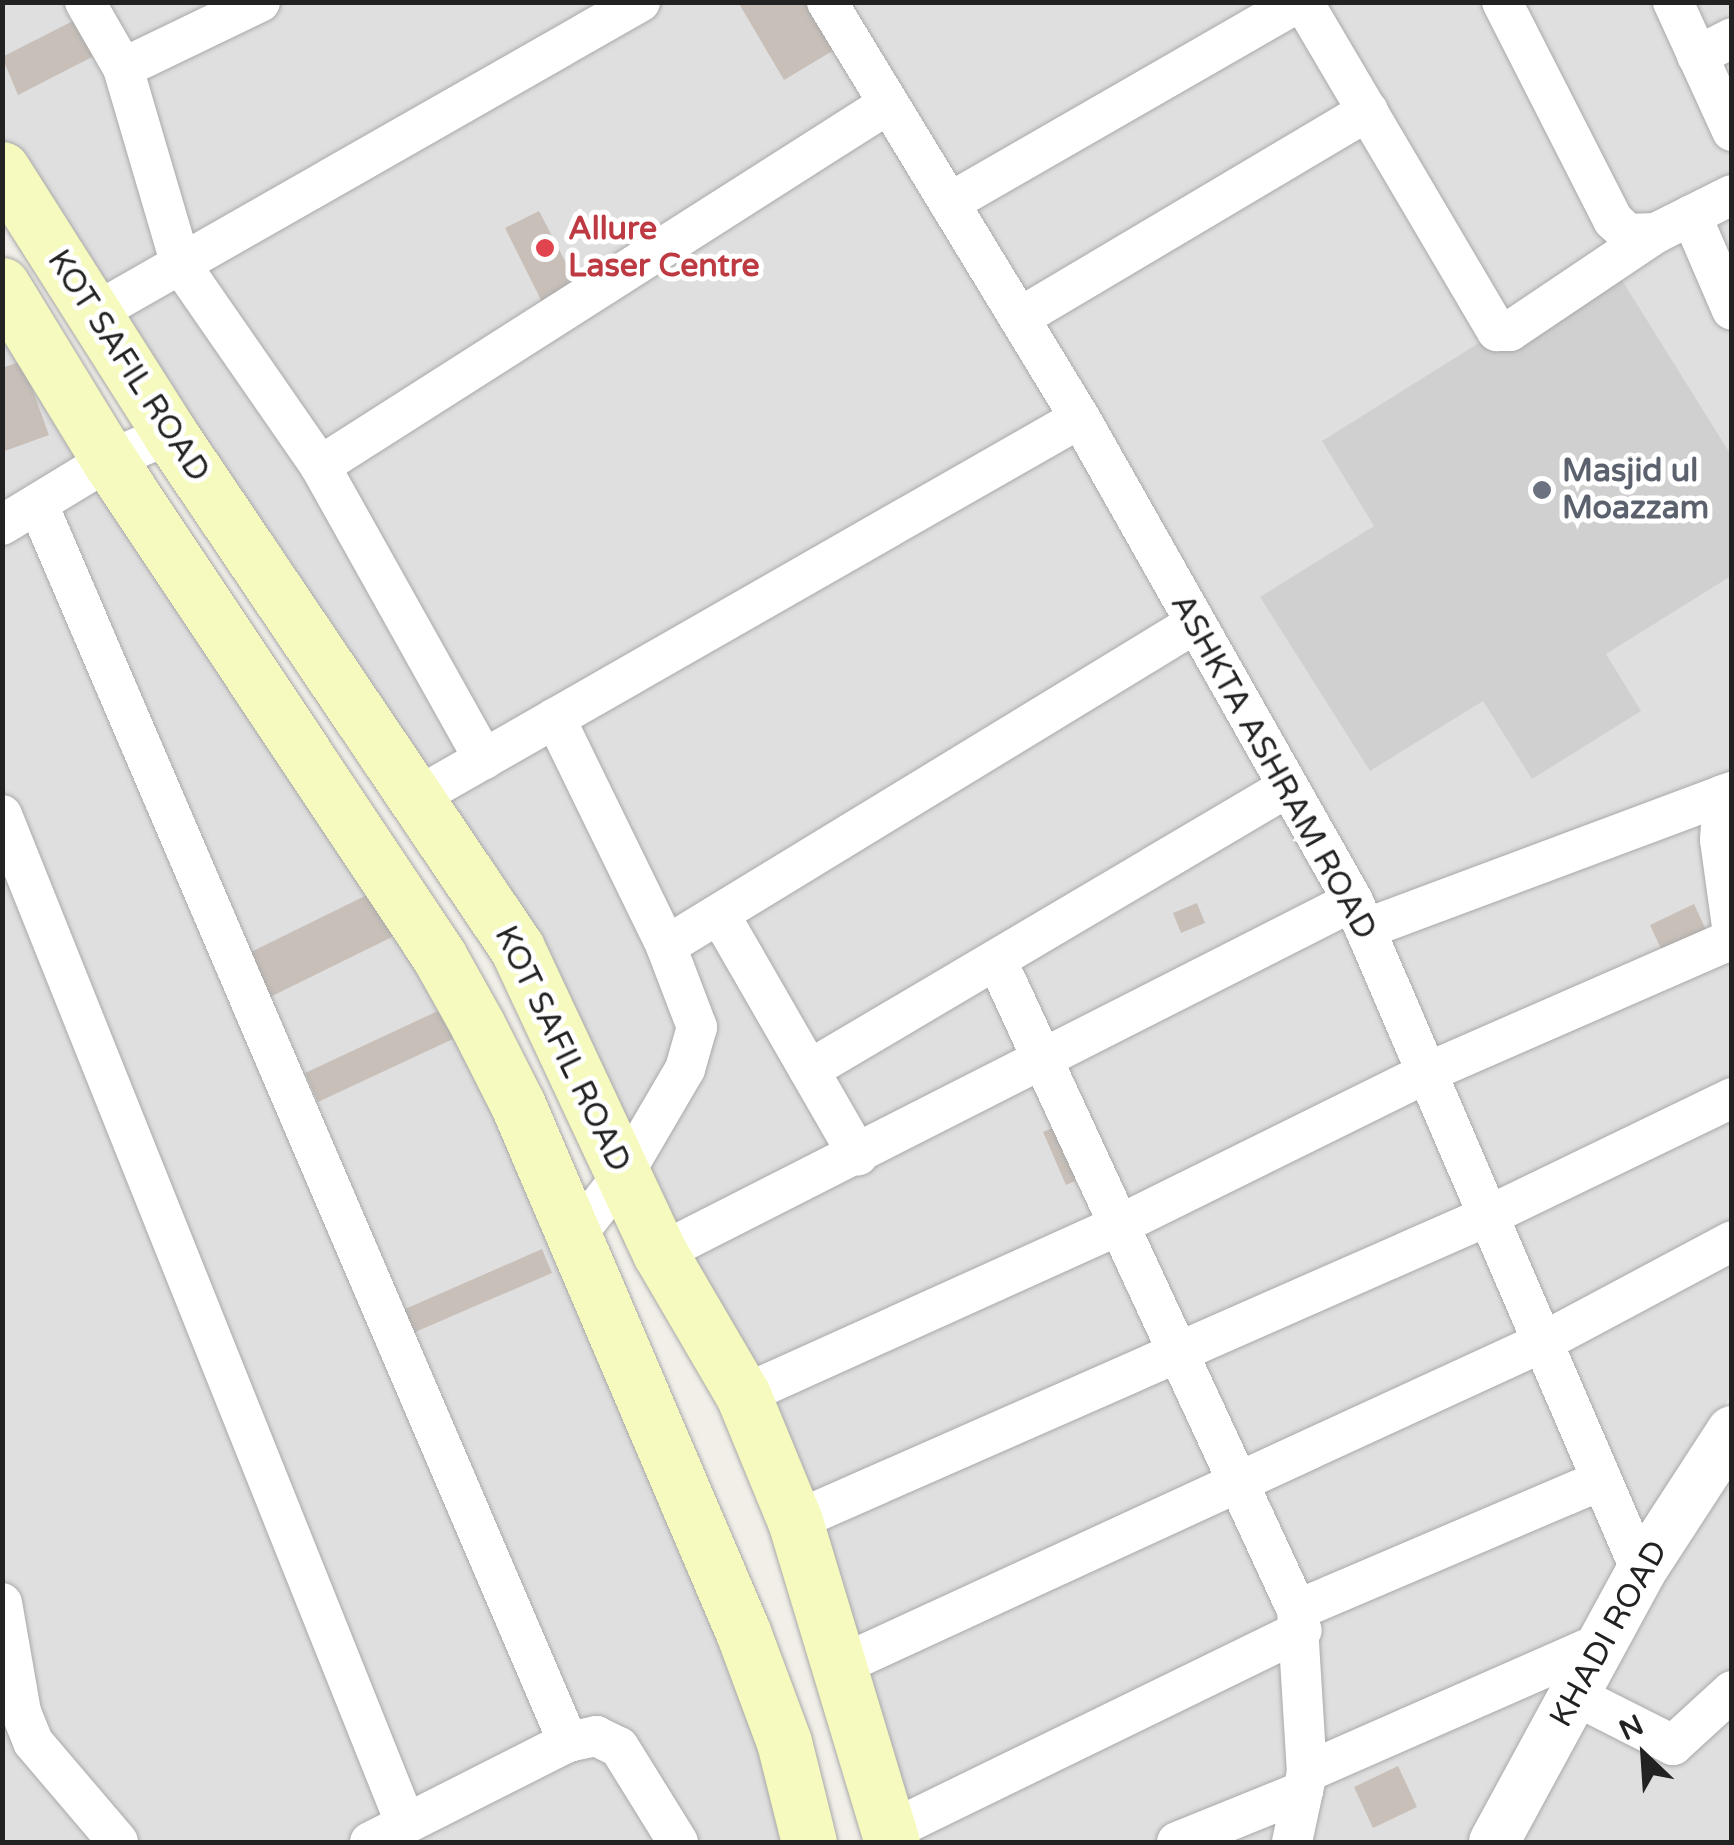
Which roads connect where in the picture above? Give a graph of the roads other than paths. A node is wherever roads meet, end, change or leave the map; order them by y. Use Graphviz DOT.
graph roads {
  1 [pos="85,2"];
  2 [pos="260,2"];
  3 [pos="640,2"];
  4 [pos="827,2"];
  5 [pos="1301,2"];
  6 [pos="1502,2"];
  7 [pos="1672,2"];
  8 [pos="1714,47"];
  9 [pos="123,68"];
  10 [pos="888,104"];
  11 [pos="1368,110"];
  12 [pos="1732,131"];
  13 [pos="2,169"];
  14 [pos="1732,196"];
  15 [pos="950,204"];
  16 [pos="1674,224"];
  17 [pos="181,266"];
  18 [pos="2,285"];
  19 [pos="1732,310"];
  20 [pos="91,314"];
  21 [pos="1019,318"];
  22 [pos="1080,418"];
  23 [pos="170,434"];
  24 [pos="109,460"];
  25 [pos="320,466"];
  26 [pos="39,507"];
  27 [pos="2,525"];
  28 [pos="1194,624"];
  29 [pos="555,718"];
  30 [pos="484,759"];
  31 [pos="1288,787"];
  32 [pos="1727,793"];
  33 [pos="419,796"];
  34 [pos="2,816"];
  35 [pos="1359,915"];
  36 [pos="721,917"];
  37 [pos="1732,927"];
  38 [pos="1732,939"];
  39 [pos="666,946"];
  40 [pos="998,961"];
  41 [pos="1043,1058"];
  42 [pos="809,1070"];
  43 [pos="1426,1073"];
  44 [pos="1732,1098"];
  45 [pos="858,1155"];
  46 [pos="624,1175"];
  47 [pos="1490,1214"];
  48 [pos="1119,1224"];
  49 [pos="574,1236"];
  50 [pos="1732,1241"];
  51 [pos="660,1253"];
  52 [pos="1543,1342"];
  53 [pos="1180,1351"];
  54 [pos="744,1395"];
  55 [pos="1732,1431"];
  56 [pos="1600,1481"];
  57 [pos="1243,1483"];
  58 [pos="796,1522"];
  59 [pos="1641,1572"];
  60 [pos="2,1603"];
  61 [pos="1300,1620"];
  62 [pos="1603,1642"];
  63 [pos="837,1667"];
  64 [pos="1732,1691"];
  65 [pos="1574,1695"];
  66 [pos="568,1742"];
  67 [pos="1305,1781"];
  68 [pos="405,1822"];
  69 [pos="891,1837"];
  70 [pos="118,1842"];
  71 [pos="370,1842"];
  72 [pos="676,1842"];
  73 [pos="809,1842"];
  74 [pos="1177,1842"];
  75 [pos="1292,1842"];
  76 [pos="1494,1842"];
  1 -- 9 [label="street"];
  2 -- 9 [label="street"];
  3 -- 17 [label="street"];
  4 -- 10 [label="street, ASHKTA ASHRAM ROAD"];
  5 -- 11 [label="street"];
  5 -- 15 [label="street"];
  6 -- 16 [label="street"];
  7 -- 8 [label="street"];
  8 -- 12 [label="street"];
  9 -- 17 [label="street"];
  10 -- 15 [label="street, ASHKTA ASHRAM ROAD"];
  10 -- 25 [label="street"];
  11 -- 16 [label="street"];
  11 -- 21 [label="street"];
  13 -- 20 [label="main road, KOT SAFIL ROAD"];
  14 -- 16 [label="street"];
  15 -- 21 [label="street, ASHKTA ASHRAM ROAD"];
  16 -- 19 [label="street"];
  17 -- 20 [label="street"];
  17 -- 25 [label="street"];
  18 -- 24 [label="main road, KOT SAFIL ROAD"];
  20 -- 23 [label="main road, KOT SAFIL ROAD"];
  21 -- 22 [label="street, ASHKTA ASHRAM ROAD"];
  22 -- 28 [label="street, ASHKTA ASHRAM ROAD"];
  22 -- 29 [label="street"];
  23 -- 24 [label="street"];
  23 -- 33 [label="main road, KOT SAFIL ROAD"];
  24 -- 26 [label="street"];
  24 -- 49 [label="main road, KOT SAFIL ROAD"];
  25 -- 30 [label="street"];
  26 -- 27 [label="street"];
  26 -- 66 [label="street"];
  28 -- 31 [label="street, ASHKTA ASHRAM ROAD"];
  28 -- 36 [label="street"];
  29 -- 30 [label="street"];
  29 -- 39 [label="street"];
  30 -- 33 [label="street"];
  31 -- 35 [label="street, ASHKTA ASHRAM ROAD"];
  31 -- 40 [label="street"];
  32 -- 35 [label="street"];
  32 -- 37 [label="street"];
  33 -- 46 [label="main road, KOT SAFIL ROAD"];
  34 -- 68 [label="street"];
  35 -- 41 [label="street"];
  35 -- 43 [label="street, ASHKTA ASHRAM ROAD"];
  36 -- 39 [label="street"];
  36 -- 42 [label="street"];
  38 -- 43 [label="street"];
  39 -- 46 [label="street"];
  40 -- 41 [label="street"];
  40 -- 42 [label="street"];
  41 -- 45 [label="street"];
  41 -- 48 [label="street"];
  42 -- 45 [label="street"];
  43 -- 47 [label="street, ASHKTA ASHRAM ROAD"];
  43 -- 48 [label="street"];
  44 -- 47 [label="street"];
  45 -- 51 [label="street"];
  46 -- 49 [label="street"];
  46 -- 51 [label="main road, KOT SAFIL ROAD"];
  47 -- 52 [label="street, ASHKTA ASHRAM ROAD"];
  47 -- 53 [label="street"];
  48 -- 53 [label="street"];
  48 -- 54 [label="street"];
  49 -- 73 [label="main road, KOT SAFIL ROAD"];
  50 -- 52 [label="street"];
  51 -- 54 [label="main road, KOT SAFIL ROAD"];
  52 -- 56 [label="street, ASHKTA ASHRAM ROAD"];
  52 -- 57 [label="street"];
  53 -- 57 [label="street"];
  53 -- 58 [label="street"];
  54 -- 58 [label="main road, KOT SAFIL ROAD"];
  55 -- 59 [label="street, KHADI ROAD"];
  56 -- 59 [label="street, ASHKTA ASHRAM ROAD"];
  56 -- 61 [label="street"];
  57 -- 61 [label="street"];
  57 -- 63 [label="street"];
  58 -- 63 [label="main road, KOT SAFIL ROAD"];
  59 -- 62 [label="street, KHADI ROAD"];
  60 -- 70 [label="street"];
  61 -- 67 [label="street"];
  61 -- 69 [label="street"];
  62 -- 65 [label="street, KHADI ROAD"];
  62 -- 67 [label="street"];
  63 -- 69 [label="main road, KOT SAFIL ROAD"];
  64 -- 65 [label="street"];
  65 -- 76 [label="street, KHADI ROAD"];
  66 -- 68 [label="street"];
  66 -- 72 [label="street"];
  67 -- 74 [label="street"];
  67 -- 75 [label="street"];
  68 -- 71 [label="street"];
}
